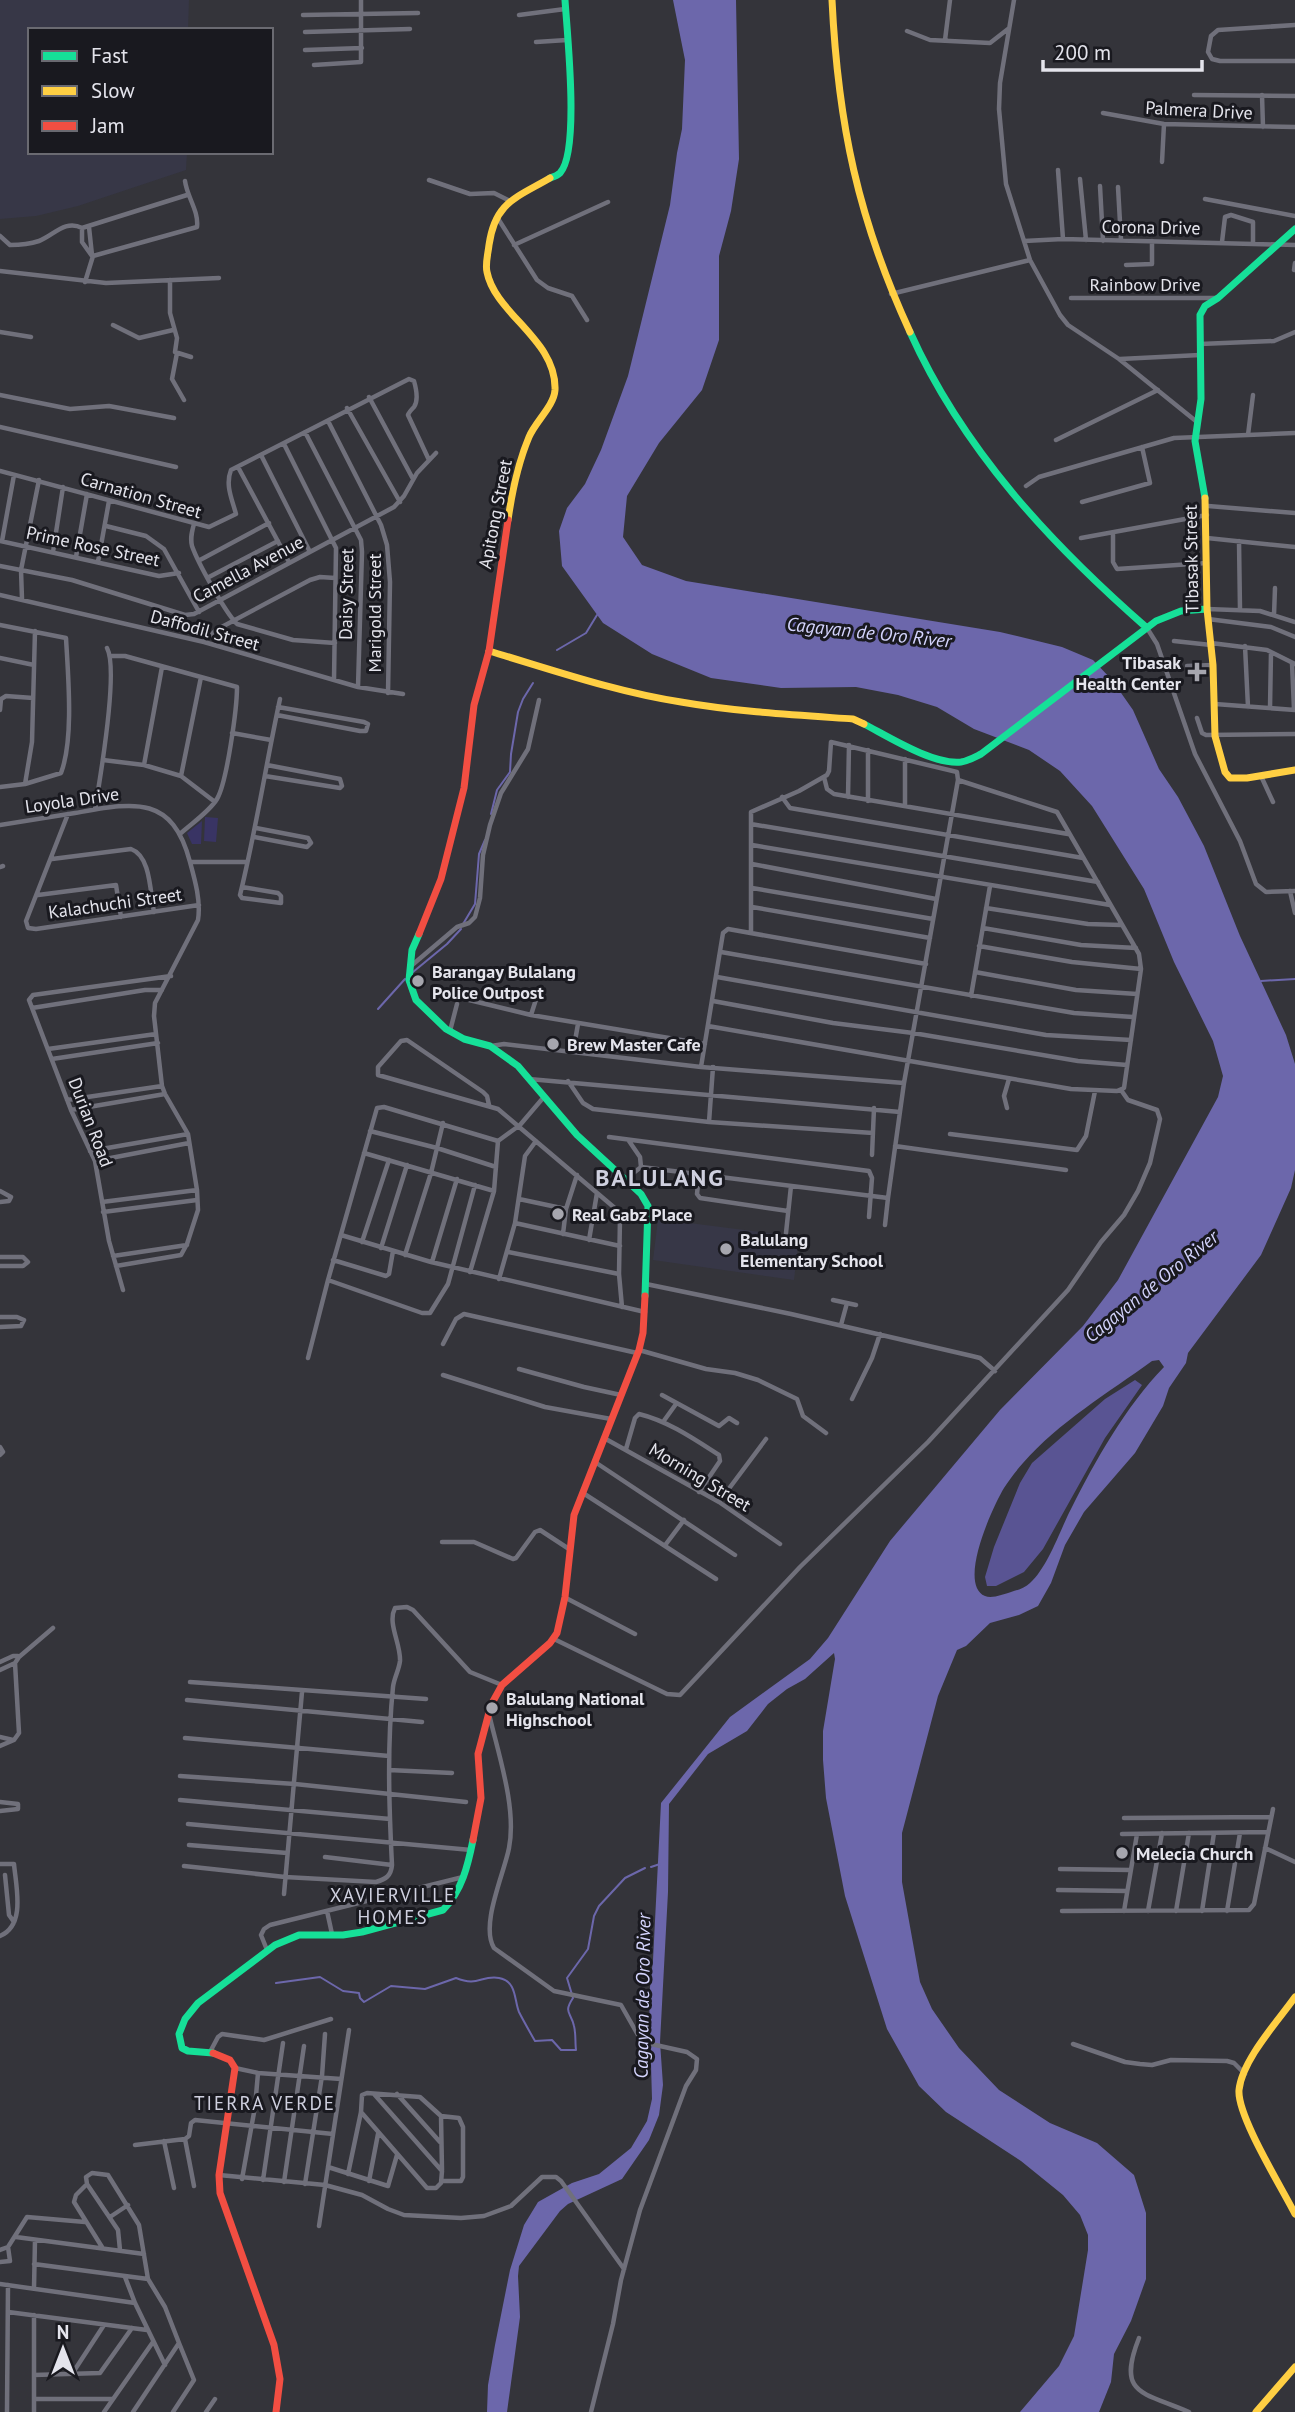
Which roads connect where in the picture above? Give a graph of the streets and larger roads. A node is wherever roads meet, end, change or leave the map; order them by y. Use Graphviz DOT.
graph roads {
  1 [pos="361,0"];
  2 [pos="565,0"];
  3 [pos="832,0"];
  4 [pos="950,0"];
  5 [pos="1014,0"];
  6 [pos="566,9"];
  7 [pos="418,13"];
  8 [pos="361,14"];
  9 [pos="303,15"];
  10 [pos="519,15"];
  11 [pos="1295,25"];
  12 [pos="1009,27"];
  13 [pos="410,29"];
  14 [pos="907,30"];
  15 [pos="362,31"];
  16 [pos="305,32"];
  17 [pos="568,40"];
  18 [pos="945,40"];
  19 [pos="536,42"];
  20 [pos="362,48"];
  21 [pos="305,50"];
  22 [pos="1295,61"];
  23 [pos="314,65"];
  24 [pos="1194,95"];
  25 [pos="1262,95"];
  26 [pos="1295,96"];
  27 [pos="1103,113"];
  28 [pos="1164,124"];
  29 [pos="1263,127"];
  30 [pos="1295,127"];
  31 [pos="1162,162"];
  32 [pos="1058,170"];
  33 [pos="1080,179"];
  34 [pos="429,180"];
  35 [pos="185,181"];
  36 [pos="1100,186"];
  37 [pos="1118,187"];
  38 [pos="187,195"];
  39 [pos="1205,199"];
  40 [pos="509,201"];
  41 [pos="608,202"];
  42 [pos="496,216"];
  43 [pos="1295,216"];
  44 [pos="89,227"];
  45 [pos="82,228"];
  46 [pos="1295,229"];
  47 [pos="0,236"];
  48 [pos="1063,240"];
  49 [pos="1086,240"];
  50 [pos="1121,240"];
  51 [pos="1024,241"];
  52 [pos="1103,241"];
  53 [pos="1152,241"];
  54 [pos="1222,243"];
  55 [pos="1253,243"];
  56 [pos="1278,244"];
  57 [pos="514,245"];
  58 [pos="1295,245"];
  59 [pos="93,256"];
  60 [pos="1030,260"];
  61 [pos="1295,263"];
  62 [pos="1126,265"];
  63 [pos="1294,270"];
  64 [pos="0,271"];
  65 [pos="219,278"];
  66 [pos="170,280"];
  67 [pos="85,282"];
  68 [pos="890,294"];
  69 [pos="1218,298"];
  70 [pos="1071,299"];
  71 [pos="587,320"];
  72 [pos="113,325"];
  73 [pos="173,330"];
  74 [pos="0,332"];
  75 [pos="1295,332"];
  76 [pos="30,337"];
  77 [pos="1199,344"];
  78 [pos="177,353"];
  79 [pos="1200,355"];
  80 [pos="191,357"];
  81 [pos="1119,359"];
  82 [pos="1158,390"];
  83 [pos="0,395"];
  84 [pos="1253,395"];
  85 [pos="369,397"];
  86 [pos="184,400"];
  87 [pos="348,408"];
  88 [pos="174,418"];
  89 [pos="328,421"];
  90 [pos="1197,422"];
  91 [pos="0,427"];
  92 [pos="304,432"];
  93 [pos="1295,433"];
  94 [pos="1248,435"];
  95 [pos="1195,436"];
  96 [pos="1056,440"];
  97 [pos="284,444"];
  98 [pos="1142,447"];
  99 [pos="436,453"];
  100 [pos="261,455"];
  101 [pos="429,460"];
  102 [pos="176,467"];
  103 [pos="238,467"];
  104 [pos="0,471"];
  105 [pos="14,475"];
  106 [pos="413,479"];
  107 [pos="39,480"];
  108 [pos="1026,486"];
  109 [pos="63,488"];
  110 [pos="87,494"];
  111 [pos="109,500"];
  112 [pos="1082,502"];
  113 [pos="400,503"];
  114 [pos="1207,506"];
  115 [pos="1295,513"];
  116 [pos="1207,515"];
  117 [pos="377,518"];
  118 [pos="269,523"];
  119 [pos="194,524"];
  120 [pos="106,526"];
  121 [pos="356,528"];
  122 [pos="1113,534"];
  123 [pos="1081,538"];
  124 [pos="1206,538"];
  125 [pos="332,540"];
  126 [pos="1,541"];
  127 [pos="278,541"];
  128 [pos="1239,541"];
  129 [pos="26,546"];
  130 [pos="1295,547"];
  131 [pos="53,552"];
  132 [pos="310,552"];
  133 [pos="76,557"];
  134 [pos="200,560"];
  135 [pos="99,562"];
  136 [pos="289,562"];
  137 [pos="1207,563"];
  138 [pos="0,566"];
  139 [pos="22,570"];
  140 [pos="179,573"];
  141 [pos="208,578"];
  142 [pos="335,578"];
  143 [pos="1275,588"];
  144 [pos="0,595"];
  145 [pos="23,600"];
  146 [pos="221,600"];
  147 [pos="1207,609"];
  148 [pos="1240,610"];
  149 [pos="199,612"];
  150 [pos="1274,615"];
  151 [pos="1208,619"];
  152 [pos="233,620"];
  153 [pos="1295,622"];
  154 [pos="0,625"];
  155 [pos="1147,628"];
  156 [pos="35,631"];
  157 [pos="1295,636"];
  158 [pos="204,642"];
  159 [pos="1174,642"];
  160 [pos="335,643"];
  161 [pos="1211,644"];
  162 [pos="1245,646"];
  163 [pos="107,648"];
  164 [pos="489,651"];
  165 [pos="1271,652"];
  166 [pos="111,656"];
  167 [pos="0,659"];
  168 [pos="1293,664"];
  169 [pos="34,665"];
  170 [pos="1213,665"];
  171 [pos="1187,666"];
  172 [pos="162,667"];
  173 [pos="201,677"];
  174 [pos="334,680"];
  175 [pos="358,687"];
  176 [pos="388,693"];
  177 [pos="402,694"];
  178 [pos="33,698"];
  179 [pos="280,699"];
  180 [pos="539,700"];
  181 [pos="1215,704"];
  182 [pos="1248,706"];
  183 [pos="278,707"];
  184 [pos="1270,708"];
  185 [pos="0,710"];
  186 [pos="1294,710"];
  187 [pos="277,715"];
  188 [pos="1196,718"];
  189 [pos="232,733"];
  190 [pos="1295,734"];
  191 [pos="1216,736"];
  192 [pos="271,740"];
  193 [pos="849,745"];
  194 [pos="868,750"];
  195 [pos="905,759"];
  196 [pos="103,760"];
  197 [pos="144,765"];
  198 [pos="267,765"];
  199 [pos="1295,770"];
  200 [pos="181,776"];
  201 [pos="265,776"];
  202 [pos="1261,776"];
  203 [pos="824,777"];
  204 [pos="958,780"];
  205 [pos="25,784"];
  206 [pos="0,788"];
  207 [pos="782,797"];
  208 [pos="848,797"];
  209 [pos="868,801"];
  210 [pos="215,802"];
  211 [pos="1273,802"];
  212 [pos="905,806"];
  213 [pos="95,809"];
  214 [pos="68,814"];
  215 [pos="951,814"];
  216 [pos="751,824"];
  217 [pos="0,825"];
  218 [pos="256,828"];
  219 [pos="181,833"];
  220 [pos="948,834"];
  221 [pos="1069,834"];
  222 [pos="254,837"];
  223 [pos="752,845"];
  224 [pos="944,856"];
  225 [pos="1084,858"];
  226 [pos="52,859"];
  227 [pos="190,862"];
  228 [pos="247,862"];
  229 [pos="752,864"];
  230 [pos="940,877"];
  231 [pos="1098,882"];
  232 [pos="990,886"];
  233 [pos="242,887"];
  234 [pos="752,888"];
  235 [pos="1293,891"];
  236 [pos="38,895"];
  237 [pos="936,899"];
  238 [pos="199,905"];
  239 [pos="1110,905"];
  240 [pos="752,907"];
  241 [pos="986,908"];
  242 [pos="154,912"];
  243 [pos="1295,913"];
  244 [pos="121,917"];
  245 [pos="933,919"];
  246 [pos="1121,925"];
  247 [pos="983,928"];
  248 [pos="751,932"];
  249 [pos="930,937"];
  250 [pos="979,946"];
  251 [pos="1136,948"];
  252 [pos="721,952"];
  253 [pos="926,964"];
  254 [pos="408,969"];
  255 [pos="1141,969"];
  256 [pos="975,972"];
  257 [pos="171,976"];
  258 [pos="717,976"];
  259 [pos="921,988"];
  260 [pos="162,990"];
  261 [pos="539,990"];
  262 [pos="1138,994"];
  263 [pos="971,996"];
  264 [pos="465,999"];
  265 [pos="713,1001"];
  266 [pos="457,1004"];
  267 [pos="32,1008"];
  268 [pos="917,1013"];
  269 [pos="531,1015"];
  270 [pos="1133,1017"];
  271 [pos="578,1024"];
  272 [pos="708,1026"];
  273 [pos="450,1032"];
  274 [pos="913,1033"];
  275 [pos="156,1034"];
  276 [pos="1130,1040"];
  277 [pos="158,1043"];
  278 [pos="705,1044"];
  279 [pos="490,1046"];
  280 [pos="48,1049"];
  281 [pos="573,1052"];
  282 [pos="52,1059"];
  283 [pos="909,1060"];
  284 [pos="1127,1065"];
  285 [pos="701,1067"];
  286 [pos="713,1068"];
  287 [pos="529,1079"];
  288 [pos="1009,1079"];
  289 [pos="568,1081"];
  290 [pos="904,1083"];
  291 [pos="162,1086"];
  292 [pos="1121,1090"];
  293 [pos="1095,1091"];
  294 [pos="164,1094"];
  295 [pos="711,1096"];
  296 [pos="543,1098"];
  297 [pos="67,1100"];
  298 [pos="489,1105"];
  299 [pos="874,1108"];
  300 [pos="1007,1108"];
  301 [pos="71,1110"];
  302 [pos="900,1112"];
  303 [pos="709,1122"];
  304 [pos="443,1124"];
  305 [pos="520,1125"];
  306 [pos="370,1131"];
  307 [pos="873,1133"];
  308 [pos="188,1134"];
  309 [pos="950,1134"];
  310 [pos="609,1137"];
  311 [pos="536,1140"];
  312 [pos="498,1141"];
  313 [pos="629,1141"];
  314 [pos="189,1143"];
  315 [pos="895,1146"];
  316 [pos="437,1148"];
  317 [pos="90,1151"];
  318 [pos="365,1153"];
  319 [pos="872,1155"];
  320 [pos="389,1160"];
  321 [pos="95,1161"];
  322 [pos="407,1165"];
  323 [pos="496,1167"];
  324 [pos="641,1167"];
  325 [pos="1066,1170"];
  326 [pos="431,1173"];
  327 [pos="699,1174"];
  328 [pos="577,1175"];
  329 [pos="457,1179"];
  330 [pos="626,1179"];
  331 [pos="475,1185"];
  332 [pos="790,1185"];
  333 [pos="197,1190"];
  334 [pos="0,1191"];
  335 [pos="494,1191"];
  336 [pos="597,1193"];
  337 [pos="870,1196"];
  338 [pos="888,1198"];
  339 [pos="519,1199"];
  340 [pos="197,1200"];
  341 [pos="0,1202"];
  342 [pos="102,1202"];
  343 [pos="566,1209"];
  344 [pos="788,1211"];
  345 [pos="103,1212"];
  346 [pos="869,1217"];
  347 [pos="515,1223"];
  348 [pos="885,1224"];
  349 [pos="786,1233"];
  350 [pos="563,1234"];
  351 [pos="341,1235"];
  352 [pos="589,1240"];
  353 [pos="362,1242"];
  354 [pos="187,1244"];
  355 [pos="620,1247"];
  356 [pos="381,1248"];
  357 [pos="393,1251"];
  358 [pos="508,1252"];
  359 [pos="405,1255"];
  360 [pos="113,1256"];
  361 [pos="0,1257"];
  362 [pos="333,1260"];
  363 [pos="432,1262"];
  364 [pos="0,1266"];
  365 [pos="116,1266"];
  366 [pos="451,1266"];
  367 [pos="470,1272"];
  368 [pos="619,1274"];
  369 [pos="499,1279"];
  370 [pos="328,1280"];
  371 [pos="646,1284"];
  372 [pos="123,1290"];
  373 [pos="833,1300"];
  374 [pos="847,1303"];
  375 [pos="856,1305"];
  376 [pos="622,1307"];
  377 [pos="645,1312"];
  378 [pos="0,1317"];
  379 [pos="841,1325"];
  380 [pos="0,1327"];
  381 [pos="880,1334"];
  382 [pos="443,1344"];
  383 [pos="638,1352"];
  384 [pos="308,1358"];
  385 [pos="519,1369"];
  386 [pos="995,1371"];
  387 [pos="443,1375"];
  388 [pos="621,1395"];
  389 [pos="662,1395"];
  390 [pos="852,1399"];
  391 [pos="676,1404"];
  392 [pos="611,1419"];
  393 [pos="663,1422"];
  394 [pos="737,1423"];
  395 [pos="827,1433"];
  396 [pos="604,1437"];
  397 [pos="766,1438"];
  398 [pos="0,1447"];
  399 [pos="626,1449"];
  400 [pos="0,1455"];
  401 [pos="595,1462"];
  402 [pos="699,1492"];
  403 [pos="583,1493"];
  404 [pos="719,1502"];
  405 [pos="684,1520"];
  406 [pos="442,1542"];
  407 [pos="666,1544"];
  408 [pos="780,1544"];
  409 [pos="569,1549"];
  410 [pos="735,1555"];
  411 [pos="716,1579"];
  412 [pos="565,1597"];
  413 [pos="53,1628"];
  414 [pos="635,1634"];
  415 [pos="554,1639"];
  416 [pos="19,1657"];
  417 [pos="0,1662"];
  418 [pos="15,1663"];
  419 [pos="0,1670"];
  420 [pos="190,1682"];
  421 [pos="502,1685"];
  422 [pos="303,1692"];
  423 [pos="393,1697"];
  424 [pos="426,1699"];
  425 [pos="187,1700"];
  426 [pos="302,1711"];
  427 [pos="489,1713"];
  428 [pos="391,1719"];
  429 [pos="422,1721"];
  430 [pos="0,1737"];
  431 [pos="185,1738"];
  432 [pos="14,1740"];
  433 [pos="0,1746"];
  434 [pos="298,1747"];
  435 [pos="389,1756"];
  436 [pos="389,1770"];
  437 [pos="452,1773"];
  438 [pos="180,1776"];
  439 [pos="295,1783"];
  440 [pos="389,1794"];
  441 [pos="180,1800"];
  442 [pos="0,1802"];
  443 [pos="466,1802"];
  444 [pos="292,1809"];
  445 [pos="1273,1809"];
  446 [pos="0,1811"];
  447 [pos="1271,1817"];
  448 [pos="1124,1818"];
  449 [pos="390,1819"];
  450 [pos="188,1824"];
  451 [pos="1268,1832"];
  452 [pos="289,1833"];
  453 [pos="1162,1833"];
  454 [pos="1189,1833"];
  455 [pos="1214,1833"];
  456 [pos="1240,1833"];
  457 [pos="1122,1834"];
  458 [pos="1137,1834"];
  459 [pos="391,1842"];
  460 [pos="189,1845"];
  461 [pos="1265,1848"];
  462 [pos="471,1850"];
  463 [pos="287,1853"];
  464 [pos="325,1857"];
  465 [pos="1295,1862"];
  466 [pos="0,1864"];
  467 [pos="392,1864"];
  468 [pos="184,1866"];
  469 [pos="1060,1869"];
  470 [pos="1131,1870"];
  471 [pos="15,1874"];
  472 [pos="3,1875"];
  473 [pos="285,1877"];
  474 [pos="464,1877"];
  475 [pos="1058,1890"];
  476 [pos="1127,1891"];
  477 [pos="284,1894"];
  478 [pos="327,1911"];
  479 [pos="1062,1911"];
  480 [pos="1124,1911"];
  481 [pos="1148,1911"];
  482 [pos="1176,1911"];
  483 [pos="1202,1911"];
  484 [pos="1227,1911"];
  485 [pos="14,1923"];
  486 [pos="332,1935"];
  487 [pos="0,1936"];
  488 [pos="267,1951"];
  489 [pos="1295,1997"];
  490 [pos="331,2020"];
  491 [pos="349,2030"];
  492 [pos="325,2034"];
  493 [pos="283,2043"];
  494 [pos="1073,2043"];
  495 [pos="304,2046"];
  496 [pos="210,2052"];
  497 [pos="235,2068"];
  498 [pos="258,2073"];
  499 [pos="280,2074"];
  500 [pos="1245,2074"];
  501 [pos="300,2075"];
  502 [pos="321,2076"];
  503 [pos="341,2079"];
  504 [pos="374,2094"];
  505 [pos="397,2094"];
  506 [pos="361,2112"];
  507 [pos="441,2116"];
  508 [pos="229,2124"];
  509 [pos="251,2127"];
  510 [pos="272,2129"];
  511 [pos="292,2130"];
  512 [pos="313,2130"];
  513 [pos="378,2133"];
  514 [pos="333,2134"];
  515 [pos="185,2139"];
  516 [pos="164,2141"];
  517 [pos="441,2142"];
  518 [pos="135,2145"];
  519 [pos="397,2154"];
  520 [pos="328,2167"];
  521 [pos="442,2172"];
  522 [pos="348,2174"];
  523 [pos="219,2175"];
  524 [pos="242,2179"];
  525 [pos="264,2180"];
  526 [pos="369,2181"];
  527 [pos="442,2181"];
  528 [pos="284,2182"];
  529 [pos="87,2184"];
  530 [pos="305,2184"];
  531 [pos="325,2185"];
  532 [pos="194,2186"];
  533 [pos="174,2188"];
  534 [pos="128,2205"];
  535 [pos="1295,2214"];
  536 [pos="110,2217"];
  537 [pos="85,2222"];
  538 [pos="319,2226"];
  539 [pos="16,2237"];
  540 [pos="35,2240"];
  541 [pos="102,2246"];
  542 [pos="8,2247"];
  543 [pos="0,2250"];
  544 [pos="120,2250"];
  545 [pos="144,2253"];
  546 [pos="0,2262"];
  547 [pos="34,2264"];
  548 [pos="624,2269"];
  549 [pos="125,2277"];
  550 [pos="148,2279"];
  551 [pos="0,2284"];
  552 [pos="8,2286"];
  553 [pos="34,2288"];
  554 [pos="135,2303"];
  555 [pos="8,2312"];
  556 [pos="34,2315"];
  557 [pos="104,2325"];
  558 [pos="132,2328"];
  559 [pos="147,2330"];
  560 [pos="1139,2338"];
  561 [pos="153,2342"];
  562 [pos="179,2343"];
  563 [pos="165,2365"];
  564 [pos="1295,2367"];
  565 [pos="72,2374"];
  566 [pos="34,2375"];
  567 [pos="3,2399"];
  568 [pos="34,2399"];
  569 [pos="113,2399"];
  570 [pos="215,2399"];
  571 [pos="7,2412"];
  572 [pos="34,2412"];
  573 [pos="104,2412"];
  574 [pos="134,2412"];
  575 [pos="173,2412"];
  576 [pos="206,2412"];
  577 [pos="276,2412"];
  578 [pos="591,2412"];
  579 [pos="1189,2412"];
  580 [pos="1256,2412"];
  1 -- 8 [label="street"];
  2 -- 6 [label="street, Apitong Street"];
  3 -- 68 [label="street"];
  4 -- 18 [label="street"];
  5 -- 12 [label="street"];
  6 -- 10 [label="street"];
  6 -- 17 [label="street, Apitong Street"];
  7 -- 8 [label="street"];
  8 -- 9 [label="street"];
  8 -- 15 [label="street"];
  11 -- 22 [label="street"];
  12 -- 18 [label="street"];
  12 -- 51 [label="street"];
  13 -- 15 [label="street"];
  14 -- 18 [label="street"];
  15 -- 16 [label="street"];
  15 -- 20 [label="street"];
  17 -- 19 [label="street"];
  17 -- 40 [label="street, Apitong Street"];
  20 -- 21 [label="street"];
  20 -- 23 [label="street"];
  24 -- 25 [label="street"];
  25 -- 26 [label="street"];
  25 -- 29 [label="street"];
  27 -- 28 [label="street, Palmera Drive"];
  28 -- 29 [label="street, Palmera Drive"];
  28 -- 31 [label="street"];
  29 -- 30 [label="street, Palmera Drive"];
  32 -- 48 [label="street"];
  33 -- 49 [label="street"];
  34 -- 40 [label="street"];
  35 -- 38 [label="street"];
  36 -- 52 [label="street"];
  37 -- 50 [label="street"];
  38 -- 44 [label="street"];
  38 -- 59 [label="street"];
  39 -- 43 [label="street"];
  40 -- 42 [label="street, Apitong Street"];
  41 -- 57 [label="street"];
  42 -- 57 [label="street"];
  42 -- 164 [label="street, Apitong Street"];
  44 -- 45 [label="street"];
  44 -- 59 [label="street"];
  45 -- 47 [label="street"];
  45 -- 59 [label="street"];
  46 -- 56 [label="street, Tibasak Street"];
  48 -- 49 [label="street, Corona Drive"];
  48 -- 51 [label="street, Corona Drive"];
  49 -- 52 [label="street, Corona Drive"];
  50 -- 52 [label="street, Corona Drive"];
  50 -- 53 [label="street, Corona Drive"];
  51 -- 60 [label="street"];
  53 -- 54 [label="street, Corona Drive"];
  53 -- 62 [label="street"];
  54 -- 55 [label="street, Corona Drive"];
  54 -- 55 [label="street"];
  55 -- 56 [label="street, Corona Drive"];
  56 -- 58 [label="street, Corona Drive"];
  56 -- 69 [label="street, Tibasak Street"];
  57 -- 71 [label="street"];
  59 -- 67 [label="street"];
  60 -- 68 [label="street"];
  60 -- 81 [label="street"];
  61 -- 63 [label="street"];
  64 -- 67 [label="street"];
  65 -- 66 [label="street"];
  66 -- 67 [label="street"];
  66 -- 73 [label="street"];
  68 -- 155 [label="street"];
  69 -- 70 [label="street, Rainbow Drive"];
  69 -- 77 [label="street, Tibasak Street"];
  72 -- 73 [label="street"];
  73 -- 78 [label="street"];
  74 -- 76 [label="street"];
  75 -- 77 [label="street"];
  77 -- 79 [label="street, Tibasak Street"];
  78 -- 80 [label="street"];
  78 -- 86 [label="street"];
  79 -- 81 [label="street"];
  79 -- 90 [label="street, Tibasak Street"];
  81 -- 82 [label="street"];
  82 -- 90 [label="street"];
  82 -- 96 [label="street"];
  83 -- 88 [label="street"];
  84 -- 94 [label="street"];
  85 -- 87 [label="street"];
  85 -- 101 [label="street"];
  85 -- 106 [label="street"];
  87 -- 89 [label="street"];
  87 -- 113 [label="street"];
  89 -- 92 [label="street"];
  89 -- 117 [label="street, Marigold Street"];
  90 -- 95 [label="street, Tibasak Street"];
  91 -- 102 [label="street"];
  92 -- 97 [label="street"];
  92 -- 121 [label="street, Daisy Street"];
  93 -- 94 [label="street"];
  94 -- 95 [label="street"];
  95 -- 98 [label="street"];
  95 -- 114 [label="street, Tibasak Street"];
  97 -- 100 [label="street"];
  97 -- 125 [label="street"];
  98 -- 108 [label="street"];
  98 -- 112 [label="street"];
  99 -- 101 [label="street, Camella Avenue"];
  100 -- 103 [label="street"];
  100 -- 132 [label="street"];
  101 -- 106 [label="street, Camella Avenue"];
  103 -- 118 [label="street"];
  103 -- 119 [label="street, Carnation Street"];
  104 -- 105 [label="street, Carnation Street"];
  105 -- 107 [label="street, Carnation Street"];
  105 -- 126 [label="street"];
  106 -- 113 [label="street, Camella Avenue"];
  107 -- 109 [label="street, Carnation Street"];
  107 -- 129 [label="street"];
  109 -- 110 [label="street, Carnation Street"];
  109 -- 131 [label="street"];
  110 -- 111 [label="street, Carnation Street"];
  110 -- 133 [label="street"];
  111 -- 119 [label="street, Carnation Street"];
  111 -- 120 [label="street"];
  113 -- 117 [label="street, Camella Avenue"];
  114 -- 115 [label="street"];
  114 -- 116 [label="street, Tibasak Street"];
  116 -- 122 [label="street"];
  116 -- 124 [label="street, Tibasak Street"];
  117 -- 121 [label="street, Camella Avenue"];
  117 -- 176 [label="street, Marigold Street"];
  118 -- 127 [label="street"];
  118 -- 134 [label="street"];
  119 -- 134 [label="street"];
  120 -- 135 [label="street"];
  120 -- 140 [label="street"];
  121 -- 125 [label="street, Camella Avenue"];
  121 -- 175 [label="street, Daisy Street"];
  122 -- 123 [label="street"];
  122 -- 137 [label="street"];
  124 -- 128 [label="street"];
  124 -- 137 [label="street, Tibasak Street"];
  125 -- 132 [label="street, Camella Avenue"];
  125 -- 142 [label="street"];
  126 -- 129 [label="street, Prime Rose Street"];
  127 -- 136 [label="street"];
  127 -- 141 [label="street"];
  128 -- 130 [label="street"];
  128 -- 148 [label="street"];
  129 -- 131 [label="street, Prime Rose Street"];
  129 -- 139 [label="street"];
  131 -- 133 [label="street, Prime Rose Street"];
  132 -- 136 [label="street, Camella Avenue"];
  133 -- 135 [label="street, Prime Rose Street"];
  134 -- 141 [label="street"];
  135 -- 140 [label="street, Prime Rose Street"];
  136 -- 146 [label="street, Camella Avenue"];
  137 -- 147 [label="street, Tibasak Street"];
  138 -- 139 [label="street, Camella Avenue"];
  139 -- 145 [label="street"];
  139 -- 149 [label="street, Camella Avenue"];
  140 -- 149 [label="street"];
  141 -- 146 [label="street"];
  142 -- 152 [label="street"];
  142 -- 160 [label="street"];
  143 -- 150 [label="street"];
  144 -- 145 [label="street, Daffodil Street"];
  145 -- 158 [label="street, Daffodil Street"];
  146 -- 149 [label="street, Camella Avenue"];
  146 -- 152 [label="street"];
  147 -- 148 [label="street"];
  147 -- 151 [label="street, Tibasak Street"];
  147 -- 155 [label="street"];
  148 -- 150 [label="street"];
  150 -- 153 [label="street"];
  151 -- 157 [label="street"];
  151 -- 161 [label="street, Tibasak Street"];
  152 -- 158 [label="street"];
  152 -- 160 [label="street"];
  154 -- 156 [label="street"];
  155 -- 164 [label="street"];
  155 -- 235 [label="street"];
  156 -- 169 [label="street"];
  156 -- 205 [label="street"];
  158 -- 174 [label="street, Daffodil Street"];
  159 -- 161 [label="street"];
  160 -- 174 [label="street"];
  161 -- 162 [label="street"];
  161 -- 170 [label="street, Tibasak Street"];
  162 -- 165 [label="street"];
  162 -- 182 [label="street"];
  163 -- 166 [label="street"];
  164 -- 254 [label="street, Apitong Street"];
  165 -- 168 [label="street"];
  165 -- 184 [label="street"];
  166 -- 172 [label="street"];
  166 -- 196 [label="street"];
  167 -- 169 [label="street"];
  168 -- 186 [label="street"];
  169 -- 178 [label="street"];
  170 -- 171 [label="street"];
  170 -- 181 [label="street, Tibasak Street"];
  172 -- 173 [label="street"];
  172 -- 197 [label="street"];
  173 -- 189 [label="street"];
  173 -- 200 [label="street"];
  174 -- 175 [label="street, Daffodil Street"];
  175 -- 176 [label="street, Daffodil Street"];
  176 -- 177 [label="street, Daffodil Street"];
  178 -- 185 [label="street"];
  178 -- 205 [label="street"];
  179 -- 183 [label="street"];
  180 -- 254 [label="street"];
  181 -- 182 [label="street"];
  181 -- 191 [label="street, Tibasak Street"];
  182 -- 184 [label="street"];
  183 -- 187 [label="street"];
  183 -- 187 [label="street"];
  184 -- 186 [label="street"];
  187 -- 192 [label="street"];
  188 -- 191 [label="street"];
  189 -- 192 [label="street"];
  189 -- 210 [label="street"];
  190 -- 191 [label="street"];
  191 -- 202 [label="street, Tibasak Street"];
  192 -- 198 [label="street"];
  193 -- 194 [label="street"];
  193 -- 203 [label="street"];
  193 -- 208 [label="street"];
  194 -- 195 [label="street"];
  194 -- 209 [label="street"];
  195 -- 204 [label="street"];
  195 -- 212 [label="street"];
  196 -- 197 [label="street"];
  196 -- 213 [label="street"];
  197 -- 200 [label="street"];
  198 -- 201 [label="street"];
  198 -- 201 [label="street"];
  199 -- 202 [label="street, Tibasak Street"];
  200 -- 210 [label="street"];
  201 -- 218 [label="street"];
  202 -- 211 [label="street"];
  203 -- 207 [label="street"];
  203 -- 208 [label="street"];
  204 -- 215 [label="street"];
  204 -- 221 [label="street"];
  205 -- 206 [label="street"];
  207 -- 216 [label="street"];
  207 -- 220 [label="street"];
  208 -- 209 [label="street"];
  209 -- 212 [label="street"];
  210 -- 219 [label="street"];
  212 -- 215 [label="street"];
  213 -- 214 [label="street, Loyola Drive"];
  213 -- 219 [label="street, Loyola Drive"];
  214 -- 217 [label="street, Loyola Drive"];
  214 -- 226 [label="street"];
  215 -- 220 [label="street"];
  215 -- 221 [label="street"];
  216 -- 223 [label="street"];
  216 -- 224 [label="street"];
  218 -- 222 [label="street"];
  218 -- 222 [label="street"];
  219 -- 227 [label="street"];
  220 -- 224 [label="street"];
  220 -- 225 [label="street"];
  221 -- 225 [label="street"];
  222 -- 228 [label="street"];
  223 -- 229 [label="street"];
  223 -- 230 [label="street"];
  224 -- 230 [label="street"];
  224 -- 231 [label="street"];
  225 -- 231 [label="street"];
  226 -- 236 [label="street"];
  226 -- 242 [label="street"];
  227 -- 228 [label="street"];
  227 -- 238 [label="street"];
  228 -- 233 [label="street"];
  229 -- 234 [label="street"];
  229 -- 237 [label="street"];
  230 -- 232 [label="street"];
  230 -- 237 [label="street"];
  231 -- 239 [label="street"];
  232 -- 239 [label="street"];
  232 -- 241 [label="street"];
  233 -- 233 [label="street"];
  234 -- 240 [label="street"];
  234 -- 245 [label="street"];
  235 -- 243 [label="street"];
  236 -- 244 [label="street"];
  236 -- 244 [label="street, Kalachuchi Street"];
  237 -- 245 [label="street"];
  238 -- 242 [label="street, Kalachuchi Street"];
  238 -- 257 [label="street"];
  239 -- 246 [label="street"];
  240 -- 248 [label="street"];
  240 -- 249 [label="street"];
  241 -- 246 [label="street"];
  241 -- 247 [label="street"];
  242 -- 244 [label="street, Kalachuchi Street"];
  245 -- 249 [label="street"];
  246 -- 251 [label="street"];
  247 -- 250 [label="street"];
  247 -- 251 [label="street"];
  248 -- 252 [label="street"];
  248 -- 253 [label="street"];
  249 -- 253 [label="street"];
  250 -- 255 [label="street"];
  250 -- 256 [label="street"];
  251 -- 255 [label="street"];
  252 -- 258 [label="street"];
  252 -- 259 [label="street"];
  253 -- 259 [label="street"];
  254 -- 273 [label="street"];
  255 -- 262 [label="street"];
  256 -- 262 [label="street"];
  256 -- 263 [label="street"];
  257 -- 260 [label="street"];
  257 -- 267 [label="street"];
  258 -- 265 [label="street"];
  258 -- 268 [label="street"];
  259 -- 263 [label="street"];
  259 -- 268 [label="street"];
  260 -- 267 [label="street"];
  260 -- 275 [label="street"];
  261 -- 269 [label="street"];
  262 -- 270 [label="street"];
  263 -- 270 [label="street"];
  264 -- 269 [label="street"];
  265 -- 272 [label="street"];
  265 -- 274 [label="street"];
  266 -- 273 [label="street"];
  267 -- 280 [label="street, Durian Road"];
  268 -- 274 [label="street"];
  268 -- 276 [label="street"];
  269 -- 271 [label="street"];
  270 -- 276 [label="street"];
  271 -- 278 [label="street"];
  271 -- 281 [label="street"];
  272 -- 278 [label="street"];
  272 -- 283 [label="street"];
  273 -- 279 [label="street"];
  274 -- 283 [label="street"];
  274 -- 284 [label="street"];
  275 -- 277 [label="street"];
  275 -- 280 [label="street"];
  276 -- 284 [label="street"];
  277 -- 282 [label="street"];
  277 -- 291 [label="street"];
  278 -- 285 [label="street"];
  279 -- 281 [label="street"];
  279 -- 287 [label="street"];
  280 -- 282 [label="street, Durian Road"];
  281 -- 285 [label="street"];
  282 -- 297 [label="street, Durian Road"];
  283 -- 288 [label="street"];
  283 -- 290 [label="street"];
  284 -- 292 [label="street"];
  285 -- 286 [label="street"];
  286 -- 290 [label="street"];
  286 -- 295 [label="street"];
  287 -- 289 [label="street"];
  287 -- 296 [label="street"];
  288 -- 293 [label="street"];
  288 -- 300 [label="street"];
  289 -- 295 [label="street"];
  289 -- 303 [label="street"];
  290 -- 302 [label="street"];
  291 -- 294 [label="street"];
  291 -- 297 [label="street"];
  292 -- 293 [label="street"];
  292 -- 386 [label="street"];
  293 -- 309 [label="street"];
  294 -- 301 [label="street"];
  294 -- 308 [label="street"];
  295 -- 299 [label="street"];
  295 -- 303 [label="street"];
  296 -- 305 [label="street"];
  296 -- 330 [label="street"];
  297 -- 301 [label="street, Durian Road"];
  298 -- 298 [label="street"];
  298 -- 305 [label="street"];
  299 -- 302 [label="street"];
  299 -- 307 [label="street"];
  301 -- 317 [label="street, Durian Road"];
  302 -- 315 [label="street"];
  303 -- 307 [label="street"];
  304 -- 306 [label="street"];
  304 -- 312 [label="street"];
  304 -- 316 [label="street"];
  305 -- 311 [label="street"];
  305 -- 312 [label="street"];
  306 -- 316 [label="street"];
  306 -- 318 [label="street"];
  307 -- 319 [label="street"];
  308 -- 314 [label="street"];
  308 -- 317 [label="street"];
  310 -- 313 [label="street"];
  311 -- 328 [label="street"];
  311 -- 339 [label="street"];
  312 -- 323 [label="street"];
  313 -- 324 [label="street"];
  313 -- 337 [label="street"];
  314 -- 321 [label="street"];
  314 -- 333 [label="street"];
  315 -- 325 [label="street"];
  315 -- 338 [label="street"];
  316 -- 323 [label="street"];
  316 -- 326 [label="street"];
  317 -- 321 [label="street, Durian Road"];
  318 -- 320 [label="street"];
  318 -- 351 [label="street"];
  320 -- 322 [label="street"];
  320 -- 353 [label="street"];
  321 -- 342 [label="street, Durian Road"];
  322 -- 326 [label="street"];
  322 -- 356 [label="street"];
  323 -- 335 [label="street"];
  324 -- 327 [label="street"];
  324 -- 330 [label="street"];
  326 -- 329 [label="street"];
  326 -- 359 [label="street"];
  327 -- 332 [label="street"];
  327 -- 344 [label="street"];
  328 -- 336 [label="street"];
  328 -- 343 [label="street"];
  329 -- 331 [label="street"];
  329 -- 363 [label="street"];
  330 -- 371 [label="street"];
  331 -- 335 [label="street"];
  331 -- 366 [label="street"];
  332 -- 337 [label="street"];
  332 -- 344 [label="street"];
  333 -- 340 [label="street"];
  333 -- 342 [label="street"];
  334 -- 341 [label="street"];
  335 -- 367 [label="street"];
  336 -- 352 [label="street"];
  336 -- 355 [label="street"];
  337 -- 338 [label="street"];
  337 -- 346 [label="street"];
  338 -- 348 [label="street"];
  339 -- 343 [label="street"];
  339 -- 347 [label="street"];
  340 -- 345 [label="street"];
  340 -- 354 [label="street"];
  342 -- 345 [label="street, Durian Road"];
  343 -- 350 [label="street"];
  344 -- 349 [label="street"];
  345 -- 360 [label="street, Durian Road"];
  347 -- 350 [label="street"];
  347 -- 358 [label="street"];
  350 -- 352 [label="street"];
  351 -- 353 [label="street"];
  351 -- 362 [label="street"];
  352 -- 355 [label="street"];
  353 -- 356 [label="street"];
  354 -- 360 [label="street"];
  354 -- 365 [label="street"];
  355 -- 368 [label="street"];
  356 -- 357 [label="street"];
  357 -- 359 [label="street"];
  357 -- 362 [label="street"];
  358 -- 368 [label="street"];
  358 -- 369 [label="street"];
  359 -- 363 [label="street"];
  360 -- 365 [label="street, Durian Road"];
  361 -- 364 [label="street"];
  362 -- 370 [label="street"];
  363 -- 366 [label="street"];
  365 -- 372 [label="street, Durian Road"];
  366 -- 367 [label="street"];
  366 -- 370 [label="street"];
  367 -- 369 [label="street"];
  368 -- 376 [label="street"];
  369 -- 376 [label="street"];
  370 -- 384 [label="street"];
  371 -- 377 [label="street"];
  371 -- 379 [label="street"];
  373 -- 374 [label="street"];
  374 -- 375 [label="street"];
  374 -- 379 [label="street"];
  376 -- 377 [label="street"];
  377 -- 383 [label="street"];
  378 -- 380 [label="street"];
  379 -- 381 [label="street"];
  381 -- 386 [label="street"];
  381 -- 390 [label="street"];
  382 -- 383 [label="street"];
  383 -- 388 [label="street"];
  383 -- 395 [label="street"];
  385 -- 388 [label="street"];
  386 -- 415 [label="street"];
  387 -- 392 [label="street"];
  388 -- 392 [label="street"];
  389 -- 391 [label="street"];
  391 -- 393 [label="street"];
  391 -- 394 [label="street"];
  392 -- 396 [label="street"];
  393 -- 399 [label="street"];
  393 -- 402 [label="street"];
  396 -- 399 [label="street, Morning Street"];
  396 -- 401 [label="street"];
  397 -- 404 [label="street"];
  398 -- 400 [label="street"];
  399 -- 402 [label="street, Morning Street"];
  401 -- 403 [label="street"];
  401 -- 405 [label="street"];
  402 -- 404 [label="street, Morning Street"];
  403 -- 407 [label="street"];
  403 -- 409 [label="street"];
  404 -- 408 [label="street, Morning Street"];
  405 -- 407 [label="street"];
  405 -- 410 [label="street"];
  406 -- 409 [label="street"];
  407 -- 411 [label="street"];
  409 -- 412 [label="street"];
  412 -- 414 [label="street"];
  412 -- 415 [label="street"];
  413 -- 416 [label="street"];
  415 -- 421 [label="street"];
  416 -- 417 [label="street"];
  416 -- 418 [label="street"];
  418 -- 419 [label="street"];
  418 -- 432 [label="street"];
  420 -- 422 [label="street"];
  421 -- 423 [label="street"];
  421 -- 427 [label="street"];
  422 -- 423 [label="street"];
  422 -- 426 [label="street"];
  423 -- 424 [label="street"];
  423 -- 428 [label="street"];
  425 -- 426 [label="street"];
  426 -- 428 [label="street"];
  426 -- 434 [label="street"];
  427 -- 462 [label="street"];
  427 -- 548 [label="street"];
  428 -- 429 [label="street"];
  428 -- 435 [label="street"];
  430 -- 432 [label="street"];
  431 -- 434 [label="street"];
  432 -- 433 [label="street"];
  434 -- 435 [label="street"];
  434 -- 439 [label="street"];
  435 -- 436 [label="street"];
  436 -- 437 [label="street"];
  436 -- 440 [label="street"];
  438 -- 439 [label="street"];
  439 -- 440 [label="street"];
  439 -- 444 [label="street"];
  440 -- 443 [label="street"];
  440 -- 449 [label="street"];
  441 -- 444 [label="street"];
  442 -- 446 [label="street"];
  444 -- 449 [label="street"];
  444 -- 452 [label="street"];
  445 -- 447 [label="street"];
  447 -- 448 [label="street"];
  447 -- 451 [label="street"];
  449 -- 459 [label="street"];
  450 -- 452 [label="street"];
  451 -- 456 [label="street"];
  451 -- 461 [label="street"];
  452 -- 459 [label="street"];
  452 -- 463 [label="street"];
  453 -- 454 [label="street"];
  453 -- 458 [label="street"];
  453 -- 481 [label="street"];
  454 -- 455 [label="street"];
  454 -- 482 [label="street"];
  455 -- 456 [label="street"];
  455 -- 483 [label="street"];
  456 -- 484 [label="street"];
  457 -- 458 [label="street"];
  458 -- 470 [label="street"];
  459 -- 462 [label="street"];
  459 -- 467 [label="street"];
  460 -- 463 [label="street"];
  461 -- 465 [label="street"];
  461 -- 484 [label="street"];
  462 -- 474 [label="street"];
  463 -- 473 [label="street"];
  464 -- 467 [label="street"];
  466 -- 471 [label="street"];
  467 -- 473 [label="street"];
  468 -- 473 [label="street"];
  469 -- 470 [label="street"];
  470 -- 476 [label="street"];
  471 -- 472 [label="street"];
  471 -- 485 [label="street"];
  472 -- 485 [label="street"];
  473 -- 477 [label="street"];
  474 -- 478 [label="street"];
  474 -- 486 [label="street"];
  475 -- 476 [label="street"];
  476 -- 480 [label="street"];
  478 -- 486 [label="street"];
  478 -- 488 [label="street"];
  479 -- 480 [label="street"];
  480 -- 481 [label="street"];
  481 -- 482 [label="street"];
  482 -- 483 [label="street"];
  483 -- 484 [label="street"];
  485 -- 487 [label="street"];
  486 -- 488 [label="street"];
  488 -- 496 [label="street"];
  489 -- 500 [label="street"];
  490 -- 496 [label="street"];
  491 -- 503 [label="street"];
  492 -- 502 [label="street"];
  493 -- 499 [label="street"];
  494 -- 500 [label="street"];
  495 -- 501 [label="street"];
  496 -- 497 [label="street"];
  497 -- 498 [label="street"];
  497 -- 508 [label="street"];
  498 -- 499 [label="street"];
  498 -- 509 [label="street"];
  499 -- 501 [label="street"];
  499 -- 510 [label="street"];
  500 -- 535 [label="street"];
  501 -- 502 [label="street"];
  501 -- 511 [label="street"];
  502 -- 503 [label="street"];
  502 -- 512 [label="street"];
  503 -- 514 [label="street"];
  504 -- 505 [label="street"];
  504 -- 506 [label="street"];
  504 -- 521 [label="street"];
  505 -- 507 [label="street"];
  505 -- 517 [label="street"];
  506 -- 513 [label="street"];
  506 -- 522 [label="street"];
  507 -- 517 [label="street"];
  507 -- 527 [label="street"];
  508 -- 509 [label="street"];
  508 -- 515 [label="street"];
  508 -- 523 [label="street"];
  509 -- 510 [label="street"];
  509 -- 524 [label="street"];
  510 -- 511 [label="street"];
  510 -- 525 [label="street"];
  511 -- 512 [label="street"];
  511 -- 528 [label="street"];
  512 -- 514 [label="street"];
  512 -- 530 [label="street"];
  513 -- 519 [label="street"];
  513 -- 526 [label="street"];
  514 -- 520 [label="street"];
  515 -- 516 [label="street"];
  515 -- 532 [label="street"];
  516 -- 518 [label="street"];
  516 -- 533 [label="street"];
  517 -- 521 [label="street"];
  519 -- 526 [label="street"];
  519 -- 527 [label="street"];
  520 -- 522 [label="street"];
  520 -- 531 [label="street"];
  521 -- 527 [label="street"];
  522 -- 526 [label="street"];
  523 -- 524 [label="street"];
  523 -- 577 [label="street"];
  524 -- 525 [label="street"];
  525 -- 528 [label="street"];
  528 -- 530 [label="street"];
  529 -- 534 [label="street"];
  529 -- 536 [label="street"];
  529 -- 537 [label="street"];
  530 -- 531 [label="street"];
  531 -- 538 [label="street"];
  531 -- 548 [label="street"];
  534 -- 536 [label="street"];
  534 -- 545 [label="street"];
  536 -- 544 [label="street"];
  537 -- 539 [label="street"];
  537 -- 541 [label="street"];
  539 -- 540 [label="street"];
  539 -- 542 [label="street"];
  540 -- 541 [label="street"];
  540 -- 547 [label="street"];
  541 -- 544 [label="street"];
  542 -- 543 [label="street"];
  542 -- 546 [label="street"];
  544 -- 545 [label="street"];
  545 -- 550 [label="street"];
  547 -- 549 [label="street"];
  547 -- 553 [label="street"];
  548 -- 578 [label="street"];
  549 -- 550 [label="street"];
  549 -- 554 [label="street"];
  550 -- 562 [label="street"];
  551 -- 552 [label="street"];
  552 -- 553 [label="street"];
  552 -- 555 [label="street"];
  553 -- 554 [label="street"];
  554 -- 559 [label="street"];
  555 -- 556 [label="street"];
  555 -- 567 [label="street"];
  556 -- 557 [label="street"];
  556 -- 566 [label="street"];
  557 -- 558 [label="street"];
  557 -- 565 [label="street"];
  558 -- 559 [label="street"];
  558 -- 565 [label="street"];
  559 -- 561 [label="street"];
  560 -- 579 [label="street"];
  561 -- 563 [label="street"];
  561 -- 569 [label="street"];
  562 -- 563 [label="street"];
  562 -- 575 [label="street"];
  563 -- 574 [label="street"];
  564 -- 580 [label="street"];
  565 -- 566 [label="street"];
  566 -- 568 [label="street"];
  567 -- 571 [label="street"];
  568 -- 569 [label="street"];
  568 -- 572 [label="street"];
  569 -- 573 [label="street"];
  570 -- 576 [label="street"];
}
